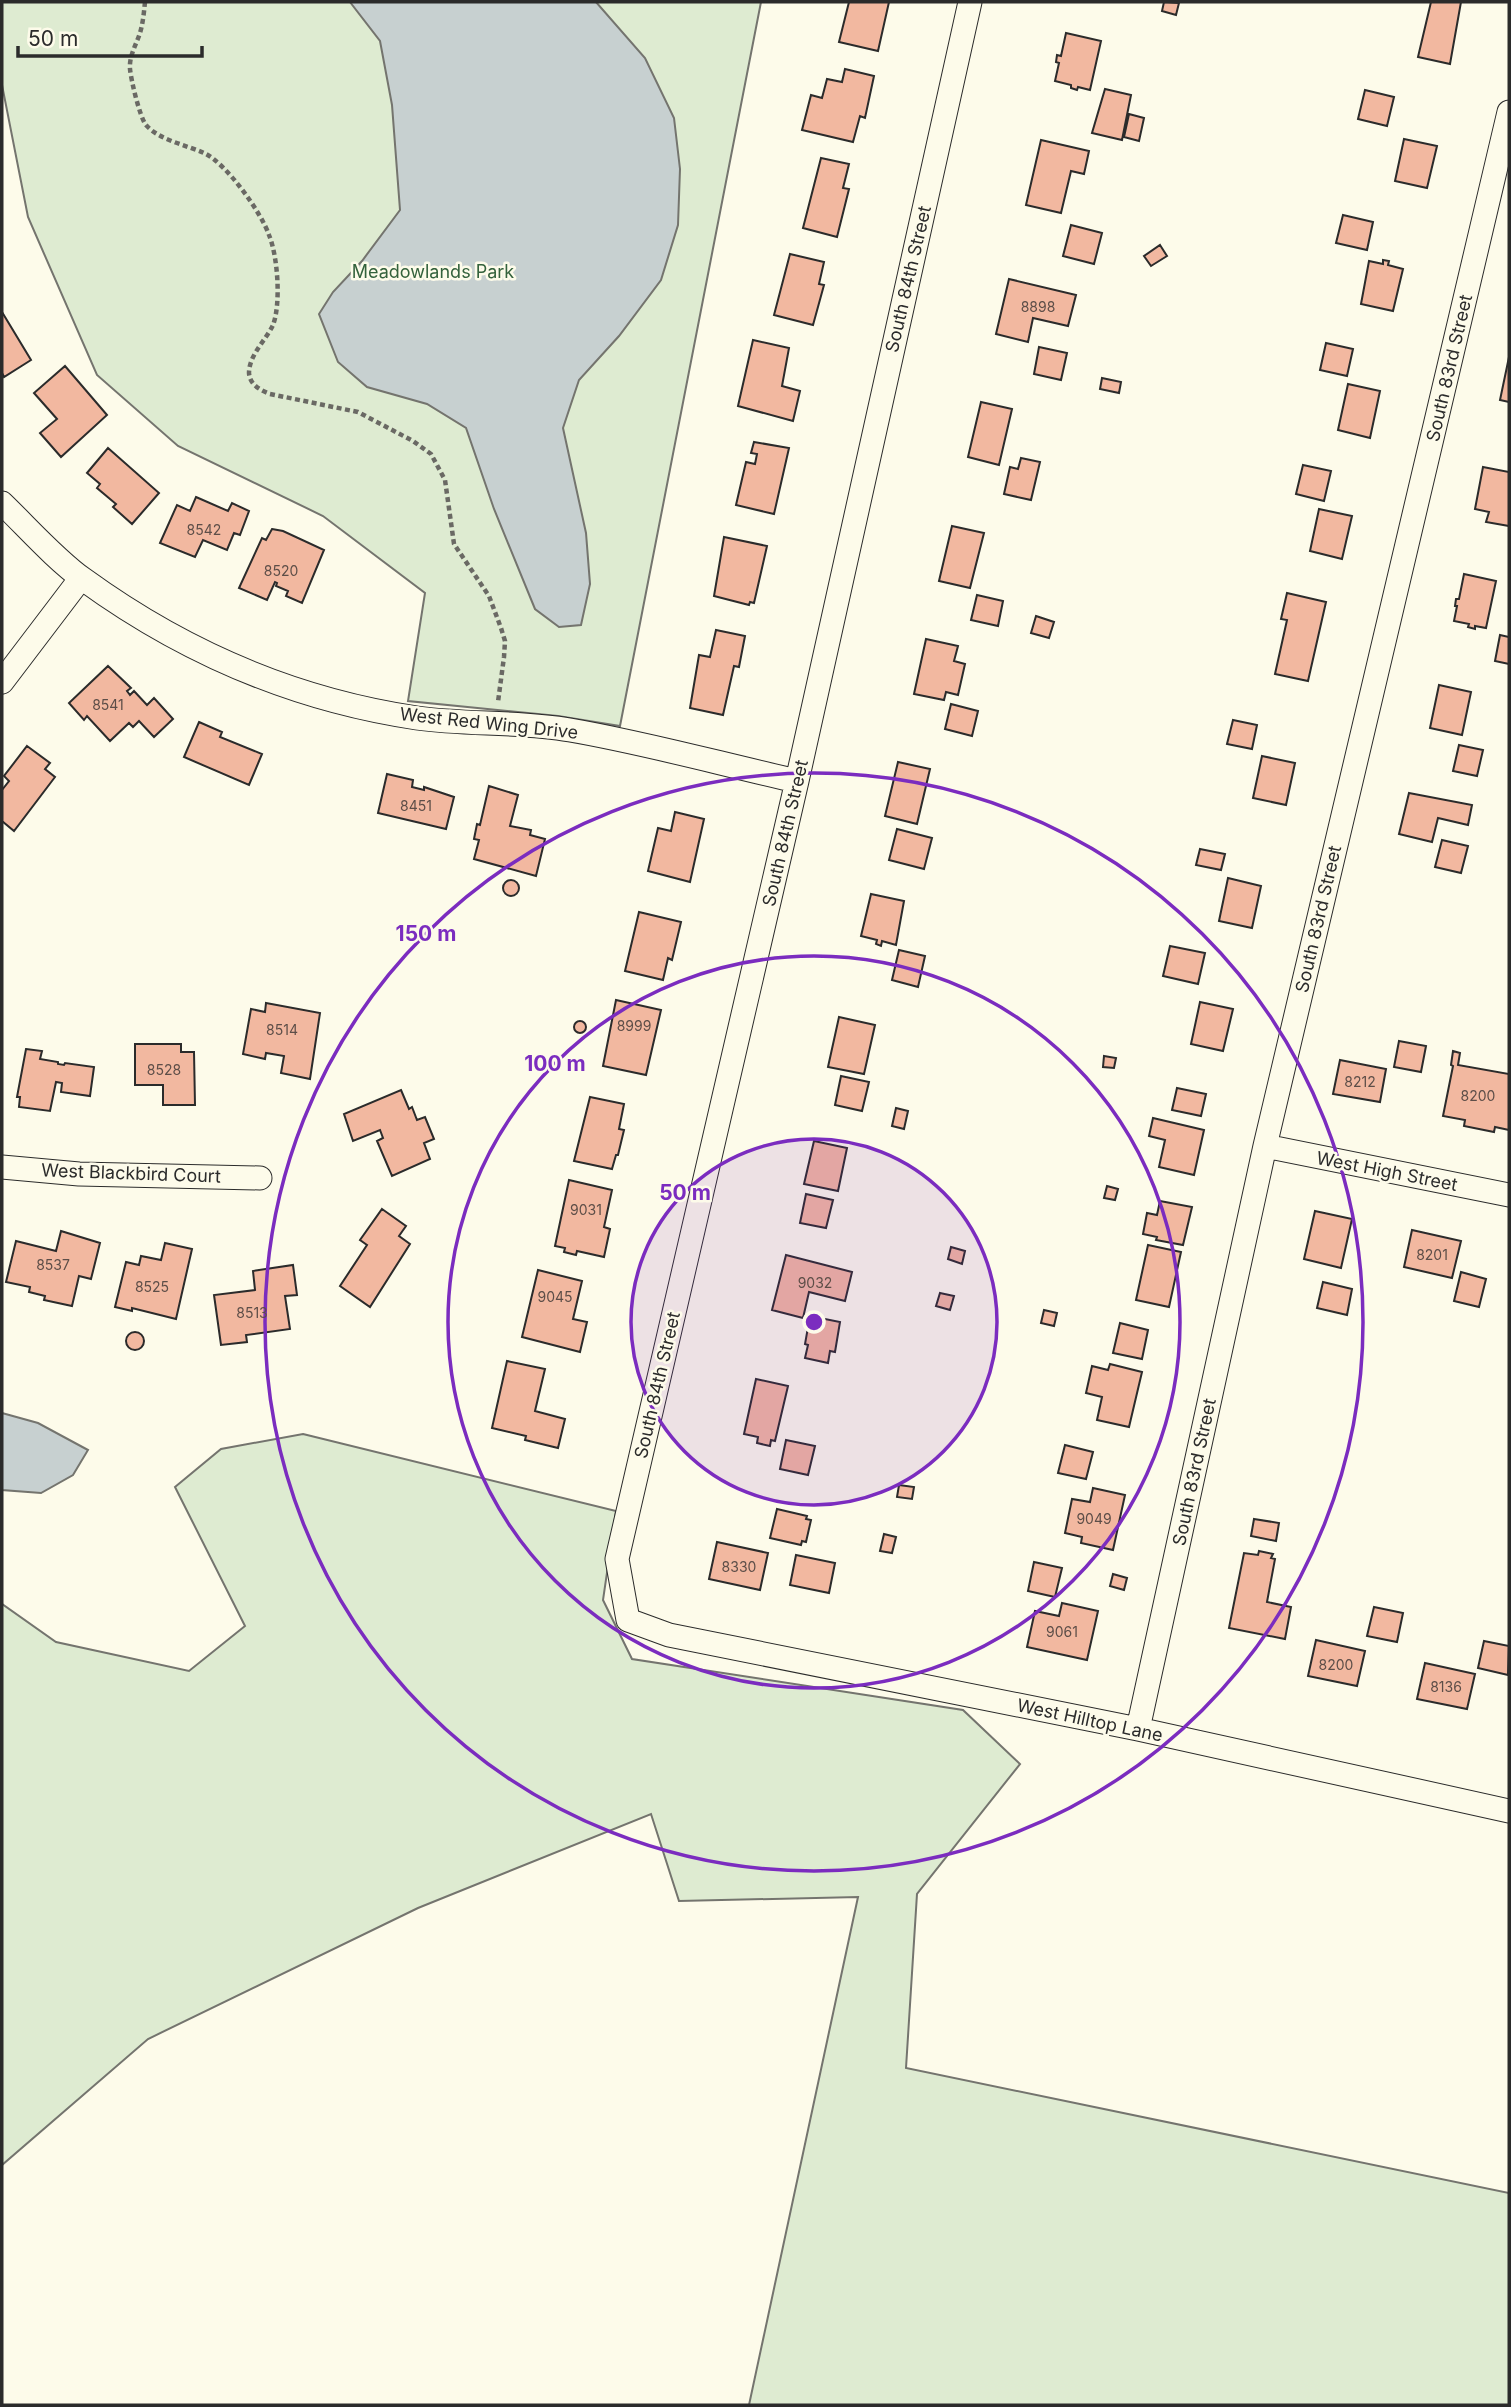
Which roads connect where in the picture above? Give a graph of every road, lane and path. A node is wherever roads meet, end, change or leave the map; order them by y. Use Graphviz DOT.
graph roads {
  1 [pos="145,2"];
  2 [pos="970,2"];
  3 [pos="1509,112"];
  4 [pos="2,503"];
  5 [pos="80,578"];
  6 [pos="2,682"];
  7 [pos="497,724"];
  8 [pos="797,780"];
  9 [pos="1265,1146"];
  10 [pos="2,1167"];
  11 [pos="260,1178"];
  12 [pos="1509,1195"];
  13 [pos="669,1635"];
  14 [pos="1138,1729"];
  15 [pos="1509,1811"];
  1 -- 7 [label="path"];
  2 -- 8 [label="street, South 84th Street"];
  3 -- 9 [label="street, South 83rd Street"];
  4 -- 5 [label="street, West Red Wing Drive"];
  5 -- 6 [label="street"];
  5 -- 7 [label="street, West Red Wing Drive"];
  7 -- 8 [label="street, West Red Wing Drive"];
  8 -- 13 [label="street, South 84th Street"];
  9 -- 12 [label="street, West High Street"];
  9 -- 14 [label="street, South 83rd Street"];
  10 -- 11 [label="street, West Blackbird Court"];
  13 -- 14 [label="street, West Hilltop Lane"];
  14 -- 15 [label="street, West Hilltop Lane"];
}
